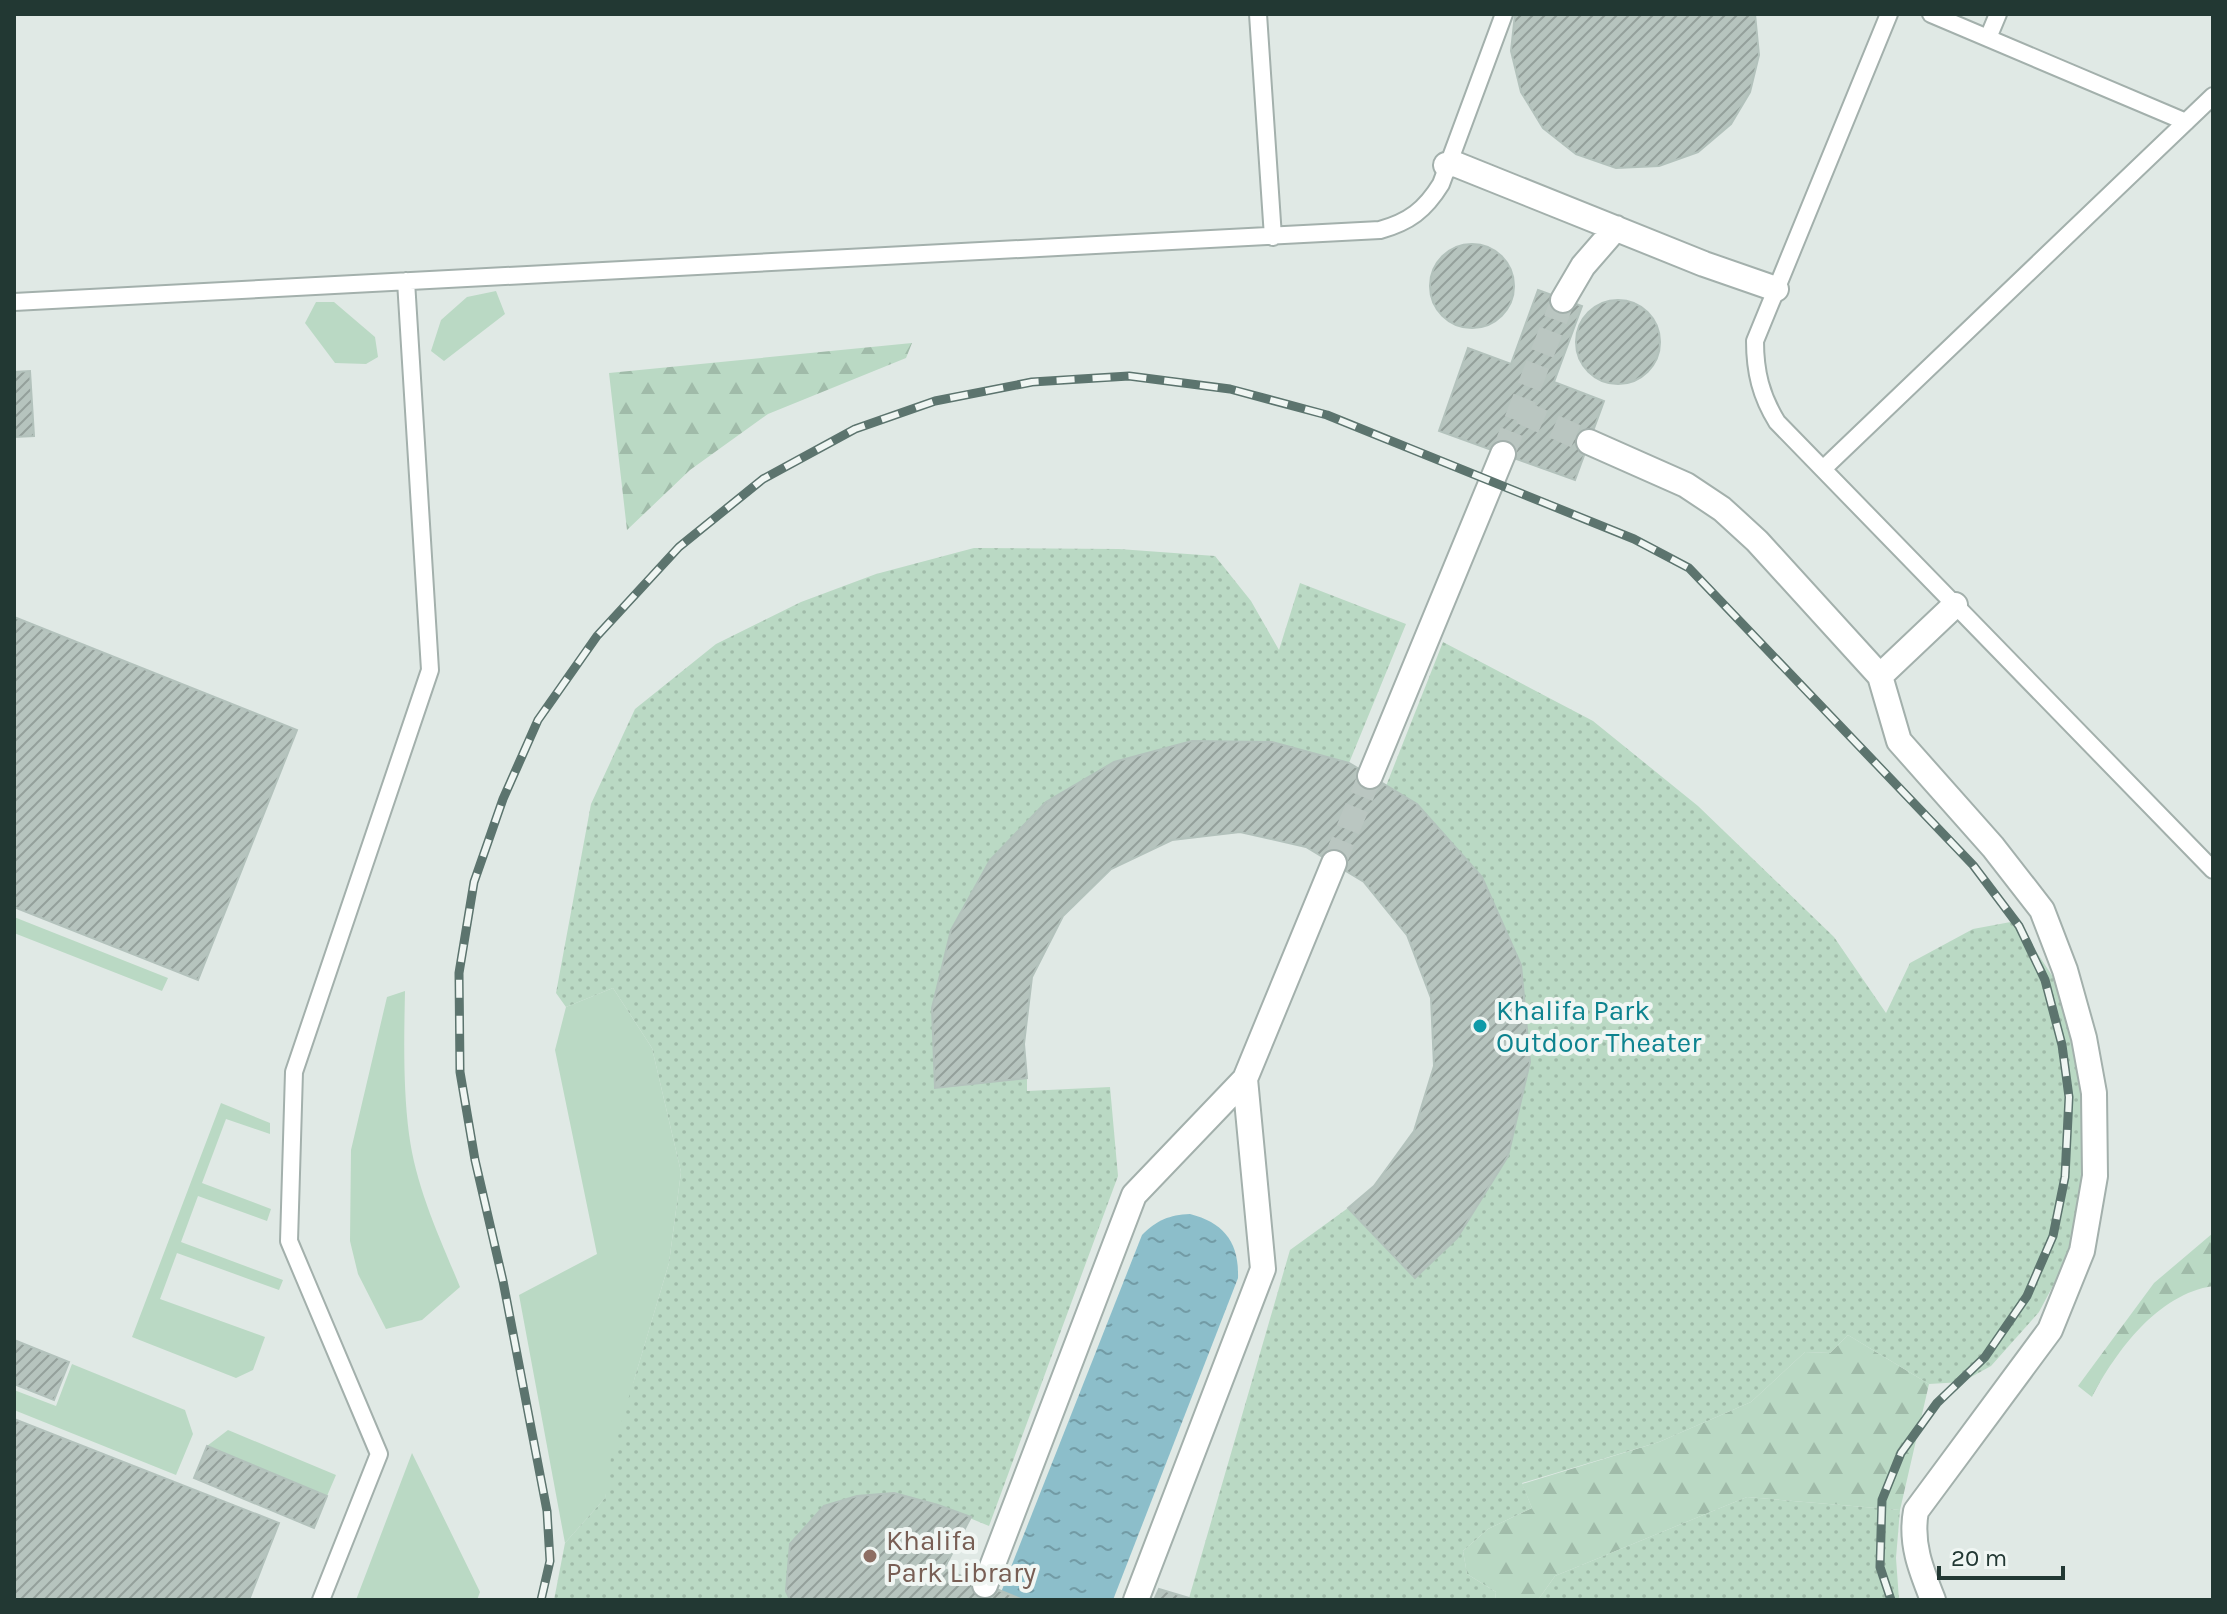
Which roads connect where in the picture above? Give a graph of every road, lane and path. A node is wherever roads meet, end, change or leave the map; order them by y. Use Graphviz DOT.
graph roads {
  1 [pos="1258,14"];
  2 [pos="1504,14"];
  3 [pos="1889,14"];
  4 [pos="1931,14"];
  5 [pos="1981,14"];
  6 [pos="1998,14"];
  7 [pos="1981,34"];
  8 [pos="2213,96"];
  9 [pos="2186,122"];
  10 [pos="1446,165"];
  11 [pos="1616,228"];
  12 [pos="1273,237"];
  13 [pos="406,281"];
  14 [pos="1776,289"];
  15 [pos="1563,300"];
  16 [pos="14,302"];
  17 [pos="1589,442"];
  18 [pos="1503,454"];
  19 [pos="1823,469"];
  20 [pos="1955,605"];
  21 [pos="1880,676"];
  22 [pos="1370,776"];
  23 [pos="1334,863"];
  24 [pos="2213,870"];
  25 [pos="1245,1079"];
  26 [pos="985,1585"];
  27 [pos="321,1600"];
  28 [pos="1136,1600"];
  29 [pos="1933,1600"];
  1 -- 12 [label="lane"];
  2 -- 10 [label="lane"];
  3 -- 14 [label="lane"];
  4 -- 7 [label="lane"];
  5 -- 7 [label="lane"];
  6 -- 7 [label="lane"];
  7 -- 9 [label="lane"];
  8 -- 9 [label="lane"];
  9 -- 19 [label="lane"];
  10 -- 11 [label="street"];
  10 -- 12 [label="lane"];
  11 -- 14 [label="street"];
  11 -- 15 [label="street"];
  12 -- 13 [label="lane"];
  13 -- 16 [label="lane"];
  13 -- 27 [label="lane"];
  14 -- 19 [label="lane"];
  17 -- 21 [label="street"];
  18 -- 22 [label="street"];
  19 -- 20 [label="lane"];
  20 -- 21 [label="street"];
  20 -- 24 [label="lane"];
  21 -- 29 [label="street"];
  23 -- 25 [label="street"];
  25 -- 26 [label="street"];
  25 -- 28 [label="street"];
}
